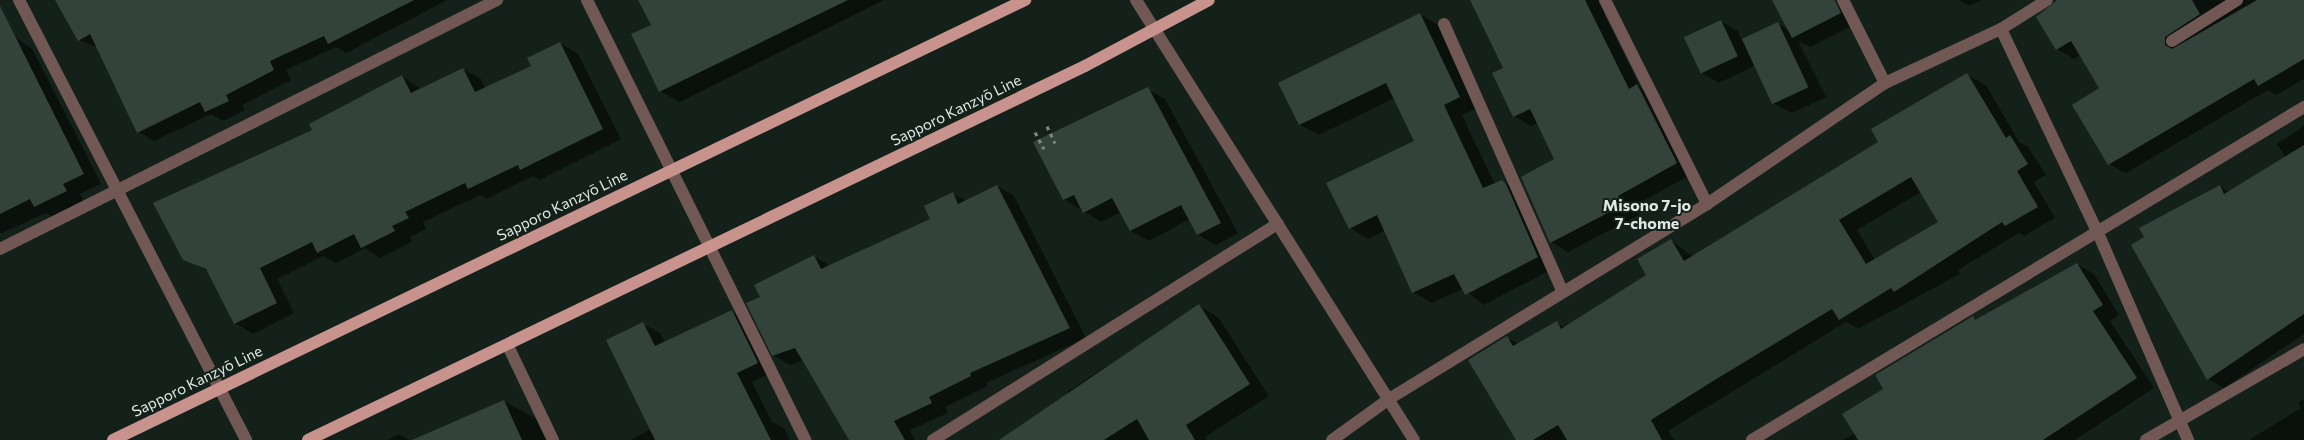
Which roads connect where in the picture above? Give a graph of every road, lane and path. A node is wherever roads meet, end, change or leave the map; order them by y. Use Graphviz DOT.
graph roads {
  1 [pos="19,0"];
  2 [pos="497,0"];
  3 [pos="587,0"];
  4 [pos="1025,0"];
  5 [pos="1136,0"];
  6 [pos="1209,0"];
  7 [pos="1605,0"];
  8 [pos="1843,0"];
  9 [pos="2047,0"];
  10 [pos="2238,0"];
  11 [pos="1444,24"];
  12 [pos="2001,28"];
  13 [pos="1153,30"];
  14 [pos="2172,41"];
  15 [pos="1885,83"];
  16 [pos="2304,107"];
  17 [pos="1047,126"];
  18 [pos="1034,132"];
  19 [pos="1055,143"];
  20 [pos="1044,149"];
  21 [pos="674,169"];
  22 [pos="117,190"];
  23 [pos="1707,204"];
  24 [pos="1278,224"];
  25 [pos="2098,233"];
  26 [pos="707,248"];
  27 [pos="0,249"];
  28 [pos="1563,292"];
  29 [pos="508,346"];
  30 [pos="2304,349"];
  31 [pos="221,388"];
  32 [pos="1389,399"];
  33 [pos="2178,421"];
  34 [pos="113,440"];
  35 [pos="246,440"];
  36 [pos="308,440"];
  37 [pos="553,440"];
  38 [pos="805,440"];
  39 [pos="933,440"];
  40 [pos="1332,440"];
  41 [pos="1414,440"];
  42 [pos="1752,440"];
  43 [pos="2146,440"];
  44 [pos="2188,440"];
  1 -- 22 [label="street"];
  2 -- 22 [label="street"];
  3 -- 21 [label="street"];
  4 -- 21 [label="main road, Sapporo Kanzyō Line"];
  5 -- 13 [label="street"];
  6 -- 13 [label="main road, Sapporo Kanzyō Line"];
  7 -- 23 [label="street"];
  8 -- 15 [label="street"];
  9 -- 12 [label="street"];
  10 -- 14 [label="street"];
  11 -- 28 [label="street"];
  12 -- 15 [label="street"];
  12 -- 25 [label="street"];
  13 -- 24 [label="street"];
  13 -- 26 [label="main road, Sapporo Kanzyō Line"];
  15 -- 23 [label="street"];
  16 -- 25 [label="street"];
  17 -- 19 [label="path"];
  18 -- 20 [label="path"];
  21 -- 26 [label="street"];
  21 -- 31 [label="main road, Sapporo Kanzyō Line"];
  22 -- 27 [label="street"];
  22 -- 31 [label="street"];
  23 -- 28 [label="street"];
  24 -- 32 [label="street"];
  24 -- 39 [label="street"];
  25 -- 33 [label="street"];
  25 -- 42 [label="street"];
  26 -- 29 [label="main road, Sapporo Kanzyō Line"];
  26 -- 38 [label="street"];
  28 -- 32 [label="street"];
  29 -- 36 [label="main road, Sapporo Kanzyō Line"];
  29 -- 37 [label="street"];
  30 -- 33 [label="street"];
  31 -- 34 [label="main road, Sapporo Kanzyō Line"];
  31 -- 35 [label="street"];
  32 -- 40 [label="street"];
  32 -- 41 [label="street"];
  33 -- 43 [label="street"];
  33 -- 44 [label="street"];
}
